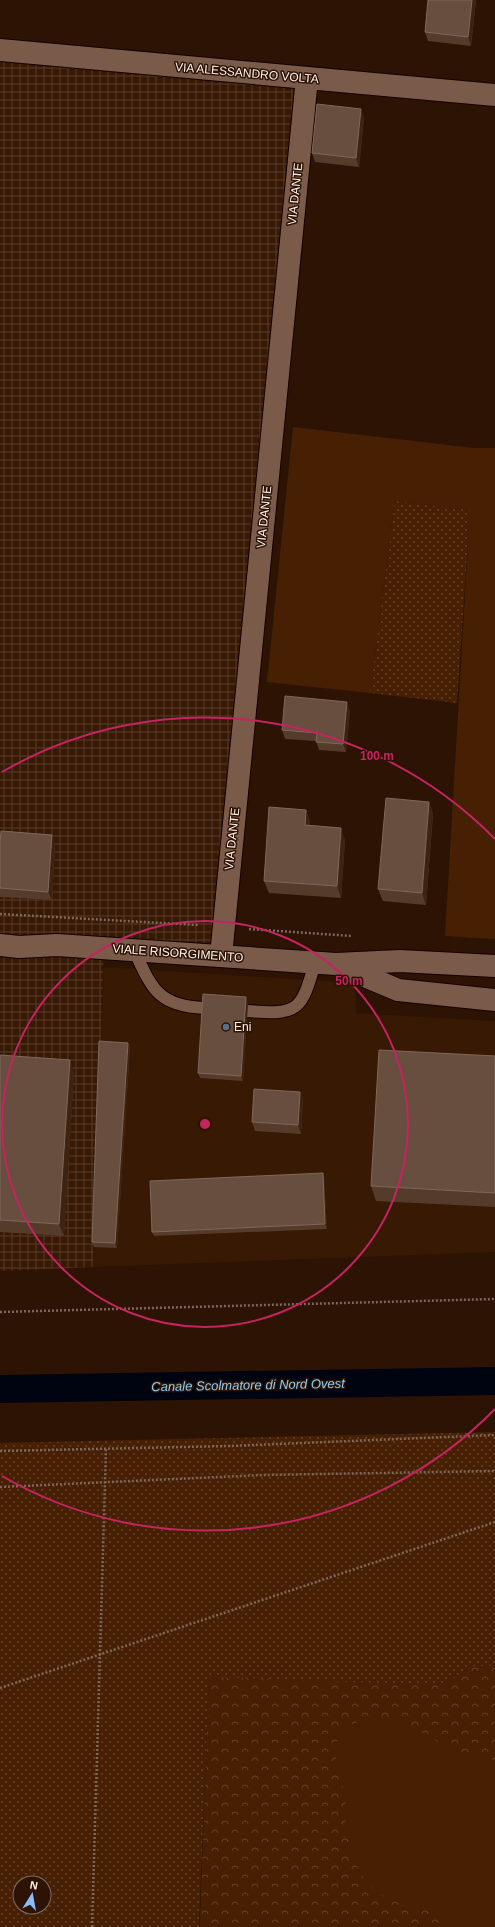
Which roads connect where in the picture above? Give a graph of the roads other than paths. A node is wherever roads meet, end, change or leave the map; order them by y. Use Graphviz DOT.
graph roads {
  1 [pos="0,50"];
  2 [pos="307,78"];
  3 [pos="495,95"];
  4 [pos="6,948"];
  5 [pos="134,950"];
  6 [pos="221,956"];
  7 [pos="326,963"];
  8 [pos="495,966"];
  9 [pos="495,1000"];
  10 [pos="204,1008"];
  11 [pos="247,1011"];
  1 -- 2 [label="street, VIA ALESSANDRO VOLTA"];
  2 -- 3 [label="street, VIA ALESSANDRO VOLTA"];
  2 -- 6 [label="street, VIA DANTE"];
  4 -- 5 [label="street, VIALE RISORGIMENTO"];
  5 -- 6 [label="street, VIALE RISORGIMENTO"];
  5 -- 10 [label="lane"];
  6 -- 7 [label="street, VIALE RISORGIMENTO"];
  7 -- 8 [label="street, VIALE RISORGIMENTO"];
  7 -- 9 [label="street, VIALE RISORGIMENTO"];
  7 -- 11 [label="lane"];
}
